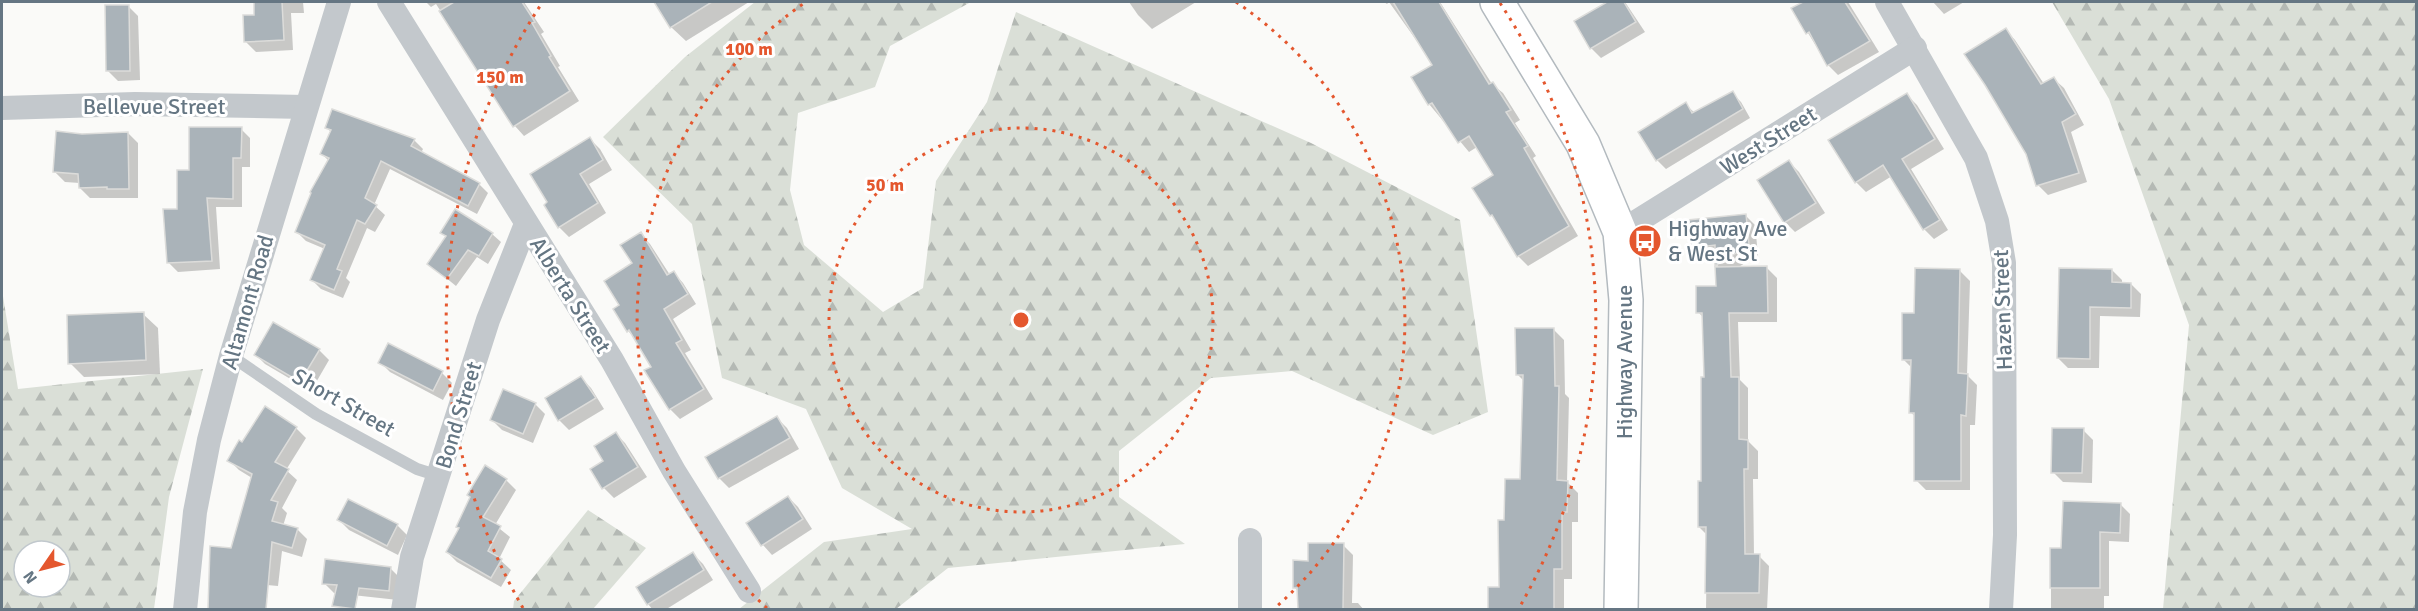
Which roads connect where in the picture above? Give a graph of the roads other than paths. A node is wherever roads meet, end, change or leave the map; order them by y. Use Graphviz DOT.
graph roads {
  1 [pos="339,2"];
  2 [pos="389,2"];
  3 [pos="1497,2"];
  4 [pos="1887,2"];
  5 [pos="1915,48"];
  6 [pos="306,107"];
  7 [pos="2,108"];
  8 [pos="526,224"];
  9 [pos="1620,232"];
  10 [pos="231,356"];
  11 [pos="439,476"];
  12 [pos="1250,540"];
  13 [pos="749,591"];
  14 [pos="185,609"];
  15 [pos="403,609"];
  16 [pos="1250,609"];
  17 [pos="1621,609"];
  18 [pos="2001,609"];
  1 -- 6 [label="street, Altamont Road"];
  2 -- 8 [label="street, Alberta Street"];
  3 -- 9 [label="main road, Highway Avenue"];
  4 -- 5 [label="street, Hazen Street"];
  5 -- 9 [label="street, West Street"];
  5 -- 18 [label="street, Hazen Street"];
  6 -- 7 [label="street, Bellevue Street"];
  6 -- 10 [label="street, Altamont Road"];
  8 -- 11 [label="street, Bond Street"];
  8 -- 13 [label="street, Alberta Street"];
  9 -- 17 [label="main road, Highway Avenue"];
  10 -- 11 [label="lane, Short Street"];
  10 -- 14 [label="street, Altamont Road"];
  11 -- 15 [label="street, Bond Street"];
  12 -- 16 [label="street"];
}
